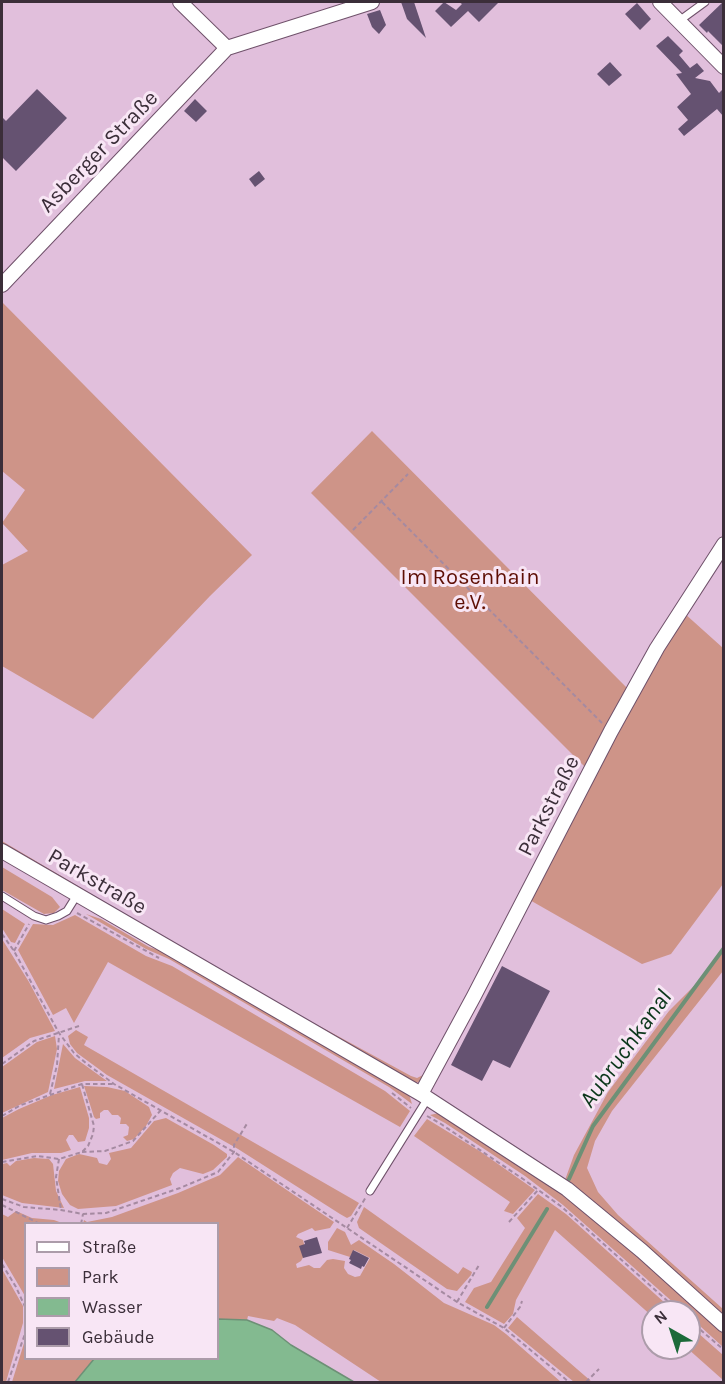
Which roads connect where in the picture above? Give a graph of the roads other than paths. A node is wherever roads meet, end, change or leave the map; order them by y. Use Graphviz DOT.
graph roads {
  1 [pos="180,2"];
  2 [pos="372,2"];
  3 [pos="660,2"];
  4 [pos="705,2"];
  5 [pos="679,21"];
  6 [pos="227,48"];
  7 [pos="723,67"];
  8 [pos="2,285"];
  9 [pos="723,544"];
  10 [pos="2,850"];
  11 [pos="78,895"];
  12 [pos="2,896"];
  13 [pos="424,1096"];
  14 [pos="370,1191"];
  15 [pos="723,1325"];
  1 -- 6 [label="street"];
  2 -- 6 [label="street"];
  3 -- 5 [label="street"];
  4 -- 5 [label="lane"];
  5 -- 7 [label="street"];
  6 -- 8 [label="street, Asberger Straße"];
  9 -- 13 [label="street, Parkstraße"];
  10 -- 11 [label="street, Parkstraße"];
  11 -- 12 [label="lane"];
  11 -- 13 [label="street, Parkstraße"];
  13 -- 14 [label="lane"];
  13 -- 15 [label="street, Parkstraße"];
}
